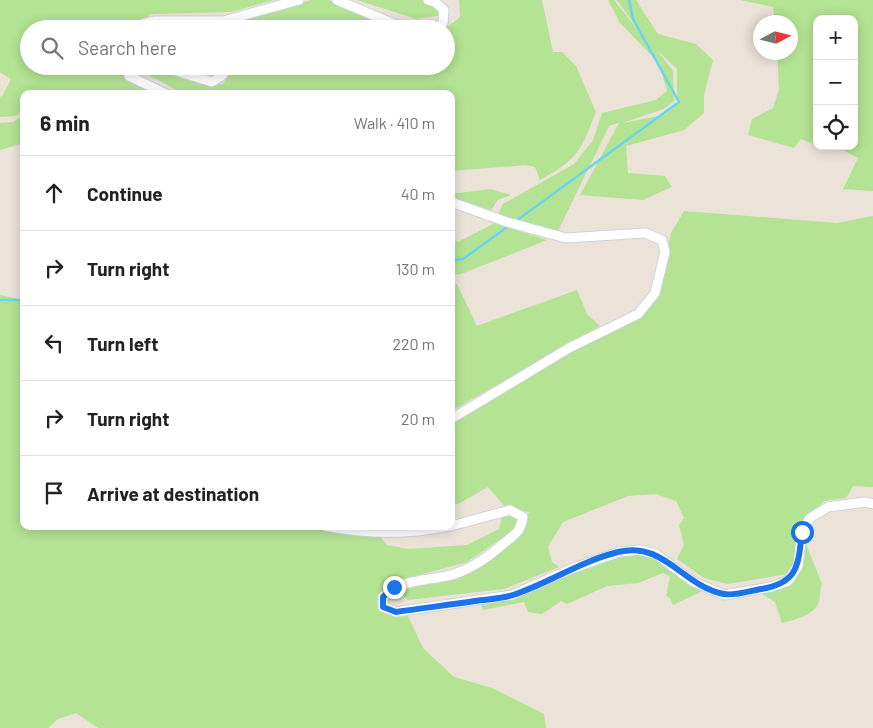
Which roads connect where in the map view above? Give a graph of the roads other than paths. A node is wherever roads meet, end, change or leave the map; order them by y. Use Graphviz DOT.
graph roads {
  1 [pos="299,0"];
  2 [pos="337,0"];
  3 [pos="428,0"];
  4 [pos="227,20"];
  5 [pos="385,20"];
  6 [pos="443,20"];
  7 [pos="129,75"];
  8 [pos="189,75"];
  9 [pos="223,75"];
  10 [pos="158,90"];
  11 [pos="455,203"];
  12 [pos="455,417"];
  13 [pos="873,504"];
  14 [pos="455,525"];
  15 [pos="345,530"];
  16 [pos="432,530"];
  1 -- 4 [label="street"];
  2 -- 5 [label="street"];
  3 -- 6 [label="street"];
  7 -- 10 [label="street"];
  8 -- 9 [label="street"];
  11 -- 12 [label="street"];
  13 -- 14 [label="street"];
  15 -- 16 [label="street"];
}
